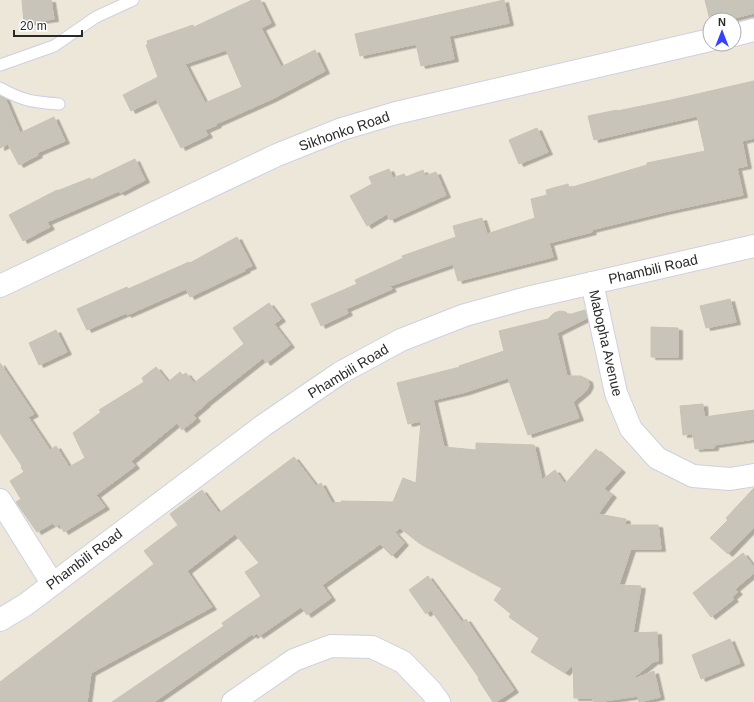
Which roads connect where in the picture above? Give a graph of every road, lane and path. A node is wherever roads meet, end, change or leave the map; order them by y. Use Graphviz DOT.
graph roads {
  1 [pos="133,0"];
  2 [pos="754,30"];
  3 [pos="742,33"];
  4 [pos="702,42"];
  5 [pos="0,65"];
  6 [pos="0,88"];
  7 [pos="59,104"];
  8 [pos="754,246"];
  9 [pos="592,283"];
  10 [pos="0,286"];
  11 [pos="754,476"];
  12 [pos="0,500"];
  13 [pos="52,583"];
  14 [pos="0,620"];
  15 [pos="233,702"];
  16 [pos="439,702"];
  1 -- 5 [label="lane"];
  2 -- 3 [label="street"];
  4 -- 10 [label="street, Sikhonko Road"];
  6 -- 7 [label="lane"];
  8 -- 9 [label="street, Phambili Road"];
  9 -- 11 [label="street, Mabopha Avenue"];
  9 -- 13 [label="street, Phambili Road"];
  12 -- 13 [label="street"];
  13 -- 14 [label="street, Phambili Road"];
  15 -- 16 [label="street"];
}
